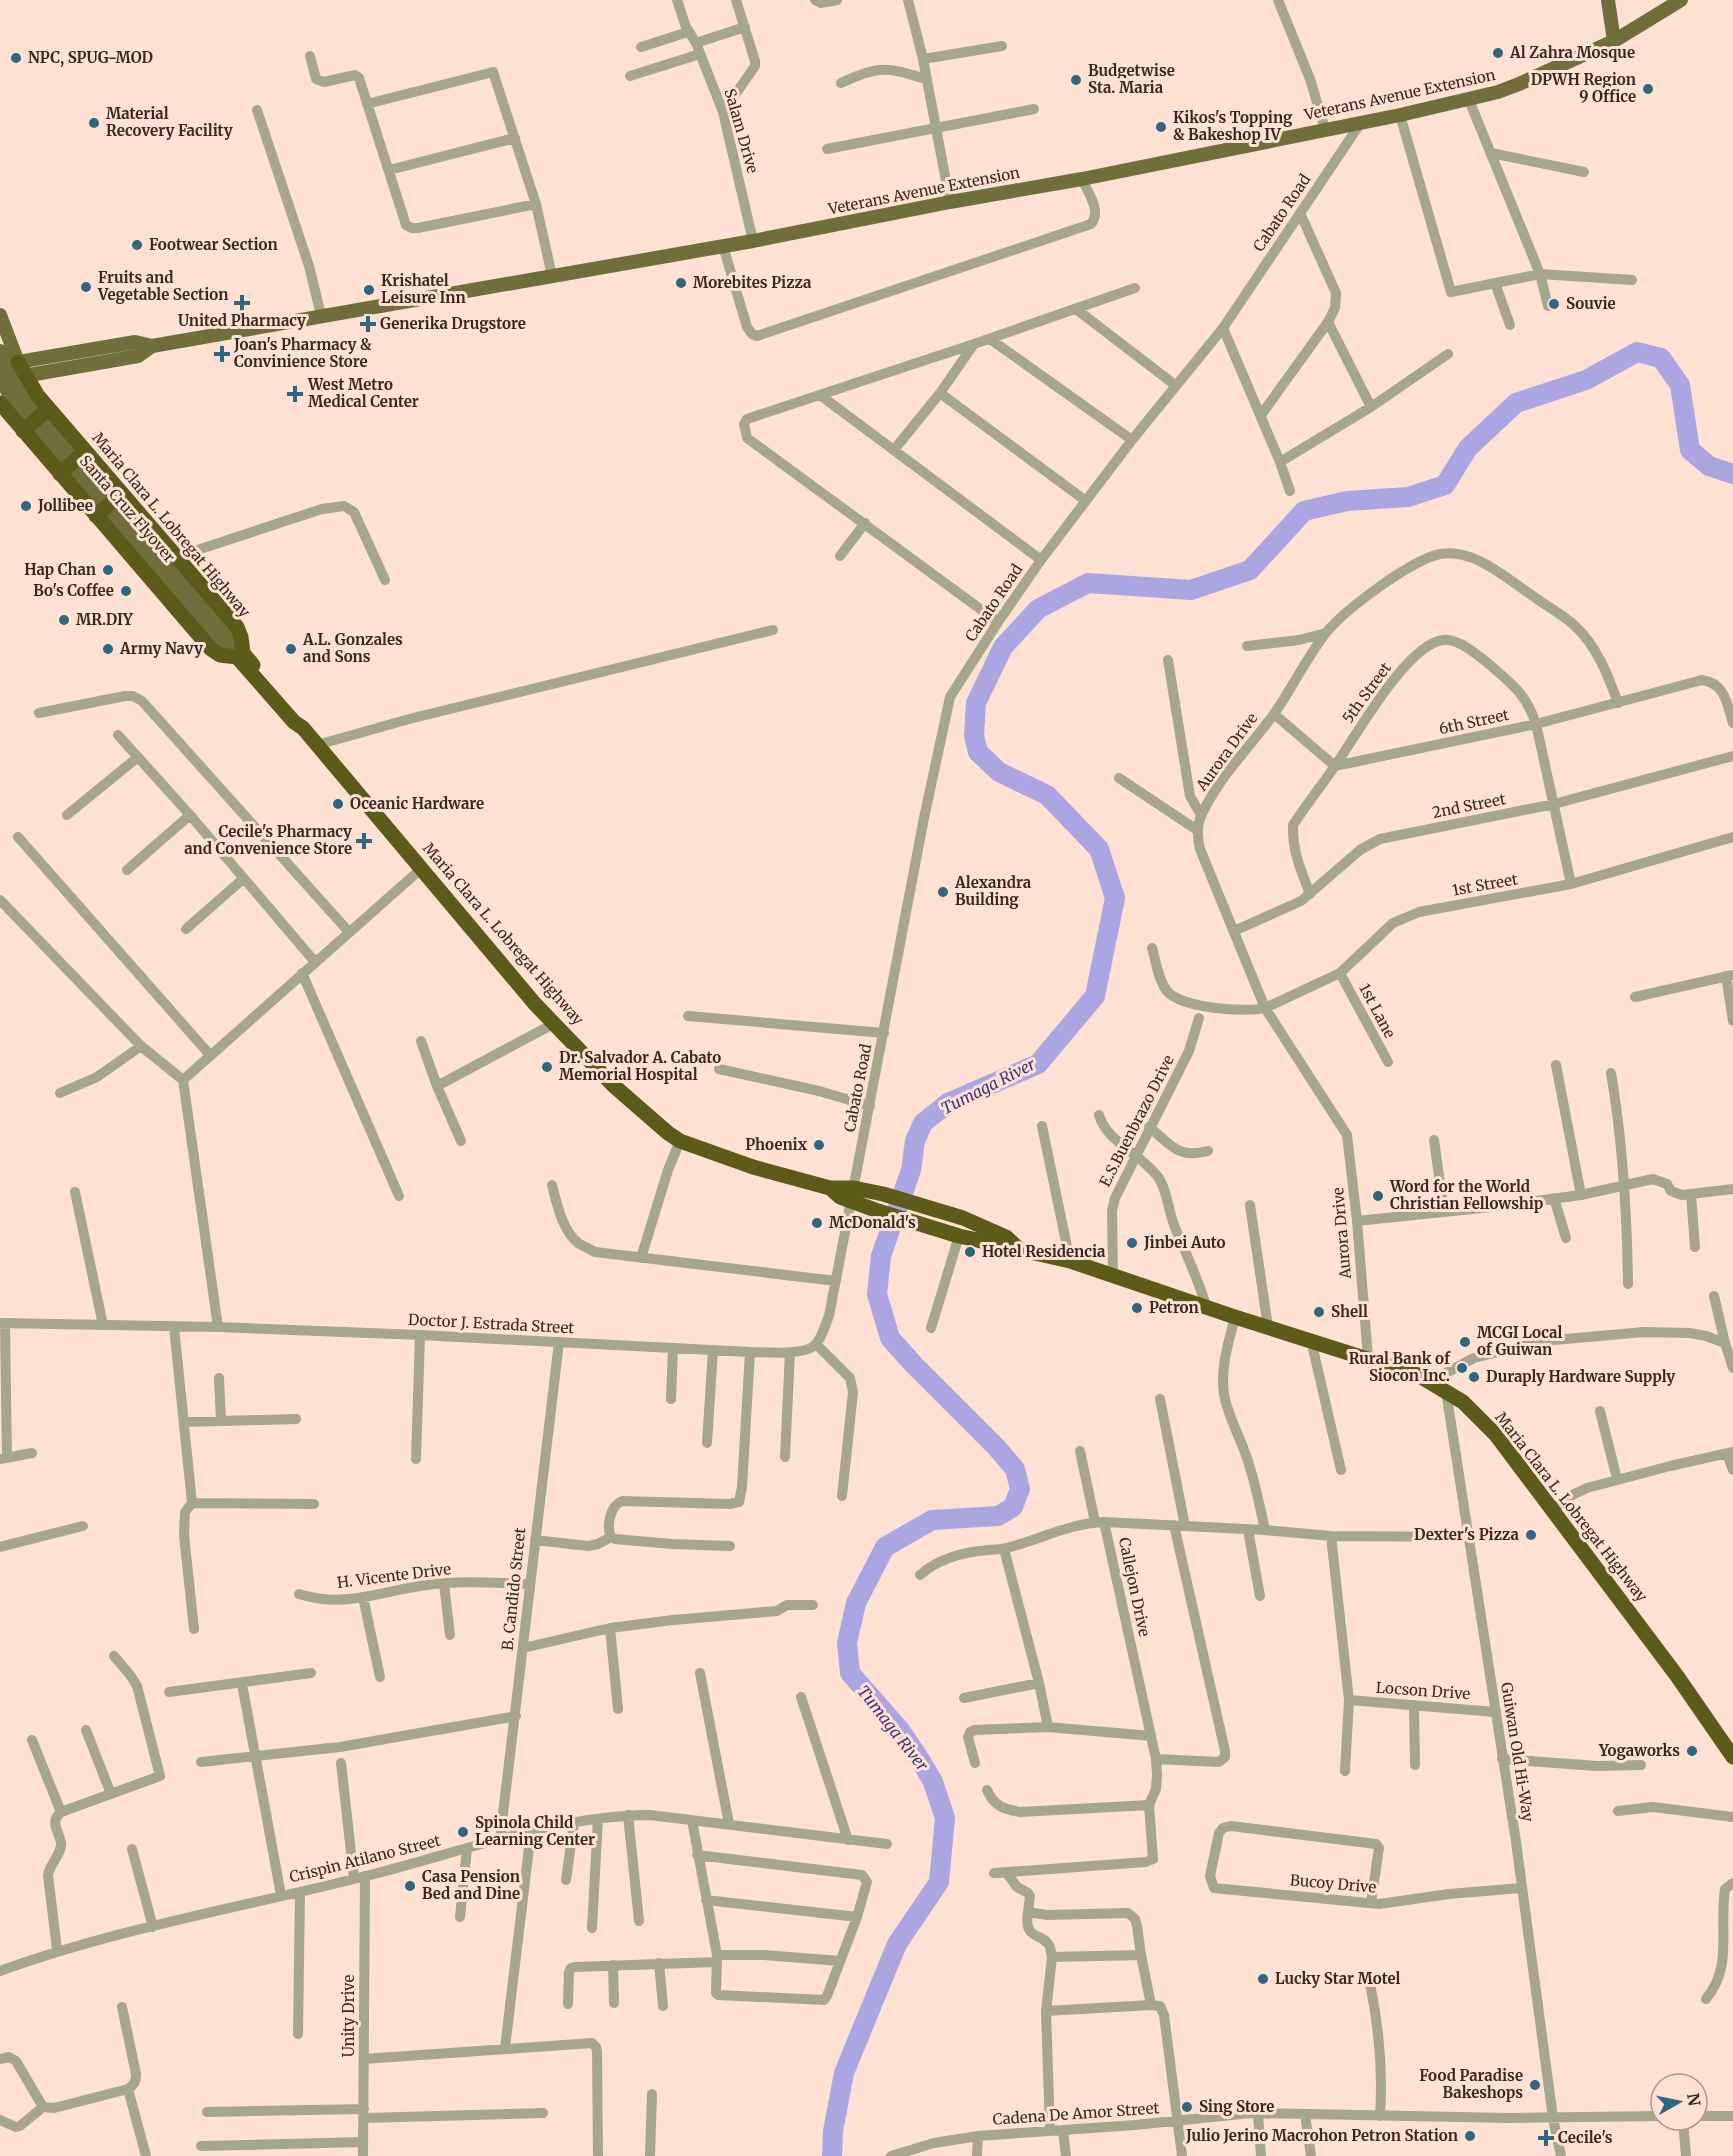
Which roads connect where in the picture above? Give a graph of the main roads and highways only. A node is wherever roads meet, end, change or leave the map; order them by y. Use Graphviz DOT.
graph roads {
  1 [pos="1608,0"];
  2 [pos="1681,0"];
  3 [pos="1614,41"];
  4 [pos="0,315"];
  5 [pos="0,351"];
  6 [pos="0,365"];
  7 [pos="21,369"];
  8 [pos="0,378"];
  9 [pos="0,403"];
  10 [pos="48,409"];
  11 [pos="23,431"];
  12 [pos="85,451"];
  13 [pos="60,474"];
  14 [pos="122,494"];
  15 [pos="96,516"];
  16 [pos="128,526"];
  17 [pos="240,655"];
  18 [pos="853,1195"];
  19 [pos="1018,1248"];
  20 [pos="1733,1757"];
  1 -- 3 [label="main road"];
  2 -- 3 [label="main road, Veterans Avenue Extension"];
  3 -- 7 [label="main road, Veterans Avenue Extension"];
  4 -- 7 [label="main road"];
  5 -- 16 [label="main road, Santa Cruz Flyover"];
  6 -- 7 [label="main road"];
  7 -- 8 [label="main road"];
  7 -- 10 [label="highway, Maria Clara L. Lobregat Highway"];
  8 -- 16 [label="main road, Santa Cruz Flyover"];
  9 -- 11 [label="highway, Maria Clara L. Lobregat Highway"];
  10 -- 11 [label="highway"];
  10 -- 12 [label="highway, Maria Clara L. Lobregat Highway"];
  11 -- 13 [label="highway, Maria Clara L. Lobregat Highway"];
  12 -- 13 [label="highway"];
  12 -- 14 [label="highway, Maria Clara L. Lobregat Highway"];
  13 -- 15 [label="highway, Maria Clara L. Lobregat Highway"];
  14 -- 15 [label="highway"];
  14 -- 17 [label="highway, Maria Clara L. Lobregat Highway"];
  15 -- 17 [label="highway, Maria Clara L. Lobregat Highway"];
  16 -- 17 [label="main road, Santa Cruz Flyover"];
  17 -- 18 [label="highway, Maria Clara L. Lobregat Highway"];
  18 -- 19 [label="highway, Maria Clara L. Lobregat Highway"];
  18 -- 19 [label="highway, Maria Clara L. Lobregat Highway"];
  19 -- 20 [label="highway, Maria Clara L. Lobregat Highway"];
}
